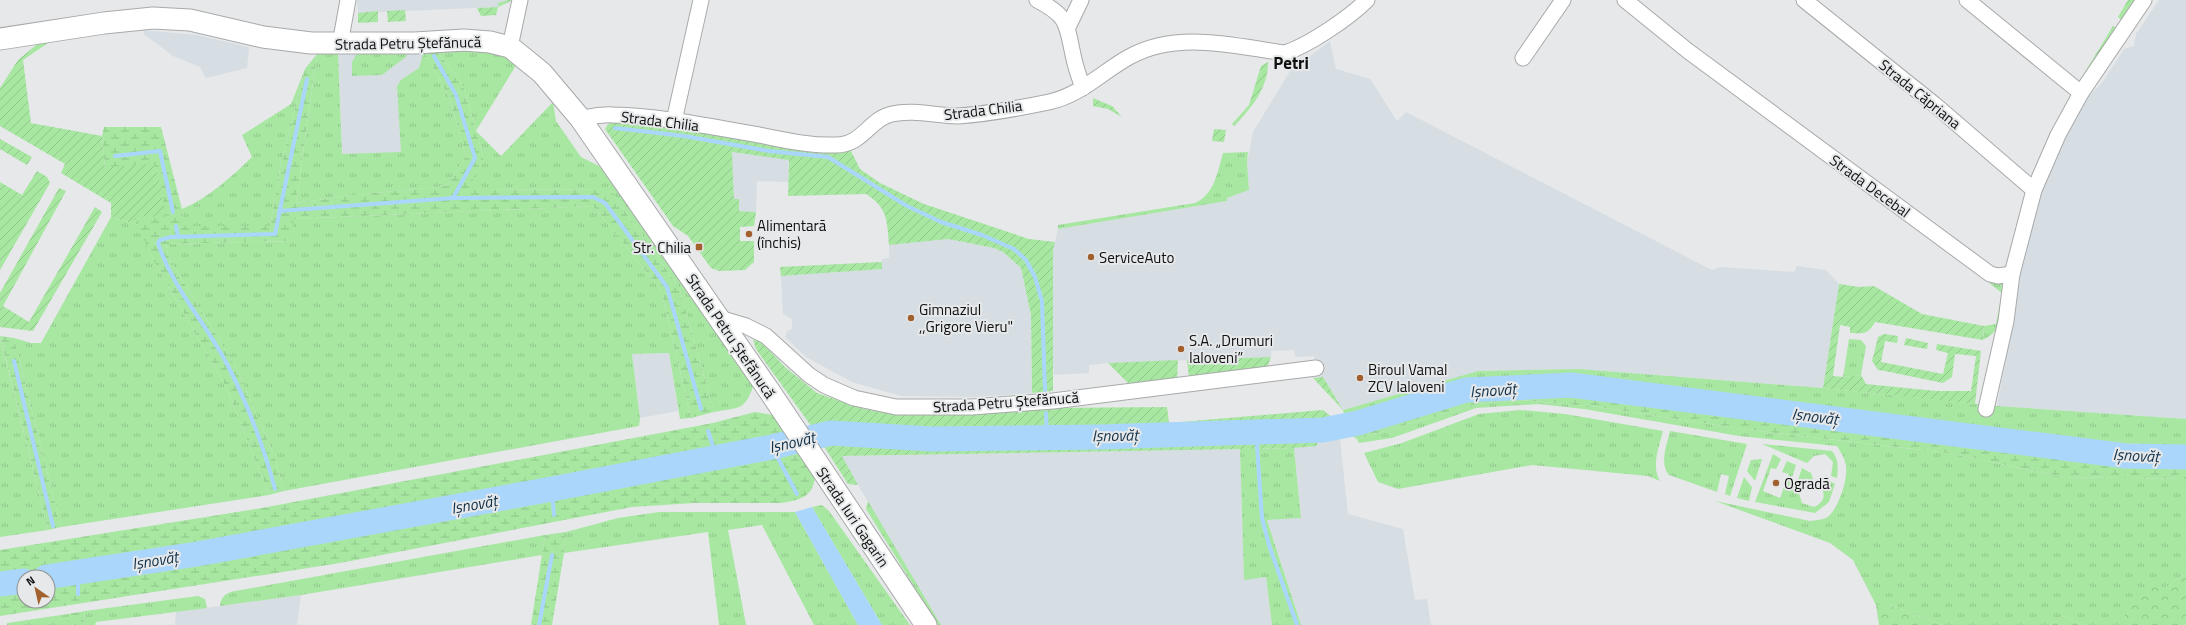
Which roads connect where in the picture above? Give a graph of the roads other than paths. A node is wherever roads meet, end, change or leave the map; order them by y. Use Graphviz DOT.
graph roads {
  1 [pos="348,0"];
  2 [pos="520,0"];
  3 [pos="701,0"];
  4 [pos="1036,0"];
  5 [pos="1081,0"];
  6 [pos="1367,0"];
  7 [pos="1563,0"];
  8 [pos="1625,0"];
  9 [pos="1804,0"];
  10 [pos="1967,0"];
  11 [pos="2144,0"];
  12 [pos="1068,27"];
  13 [pos="0,39"];
  14 [pos="340,44"];
  15 [pos="510,47"];
  16 [pos="1523,58"];
  17 [pos="1083,88"];
  18 [pos="2081,93"];
  19 [pos="580,118"];
  20 [pos="674,121"];
  21 [pos="2034,190"];
  22 [pos="2012,274"];
  23 [pos="719,318"];
  24 [pos="1316,368"];
  25 [pos="781,408"];
  26 [pos="1986,409"];
  27 [pos="926,625"];
  1 -- 14 [label="street"];
  2 -- 15 [label="street"];
  3 -- 20 [label="street"];
  4 -- 12 [label="street"];
  5 -- 12 [label="street"];
  6 -- 17 [label="street, Strada Chilia"];
  7 -- 16 [label="street"];
  8 -- 22 [label="street, Strada Decebal"];
  9 -- 21 [label="street, Strada Căpriana"];
  10 -- 18 [label="street"];
  11 -- 18 [label="street"];
  12 -- 17 [label="street"];
  13 -- 14 [label="main road, Strada Petru Ștefănucă"];
  14 -- 15 [label="main road, Strada Petru Ștefănucă"];
  15 -- 19 [label="main road, Strada Petru Ștefănucă"];
  17 -- 20 [label="street, Strada Chilia"];
  18 -- 21 [label="street"];
  19 -- 20 [label="street, Strada Chilia"];
  19 -- 23 [label="main road, Strada Petru Ștefănucă"];
  21 -- 22 [label="street"];
  22 -- 26 [label="street"];
  23 -- 24 [label="street, Strada Petru Ştefănucă"];
  23 -- 25 [label="main road, Strada Petru Ștefănucă"];
  25 -- 27 [label="main road, Strada Iuri Gagarin"];
}
